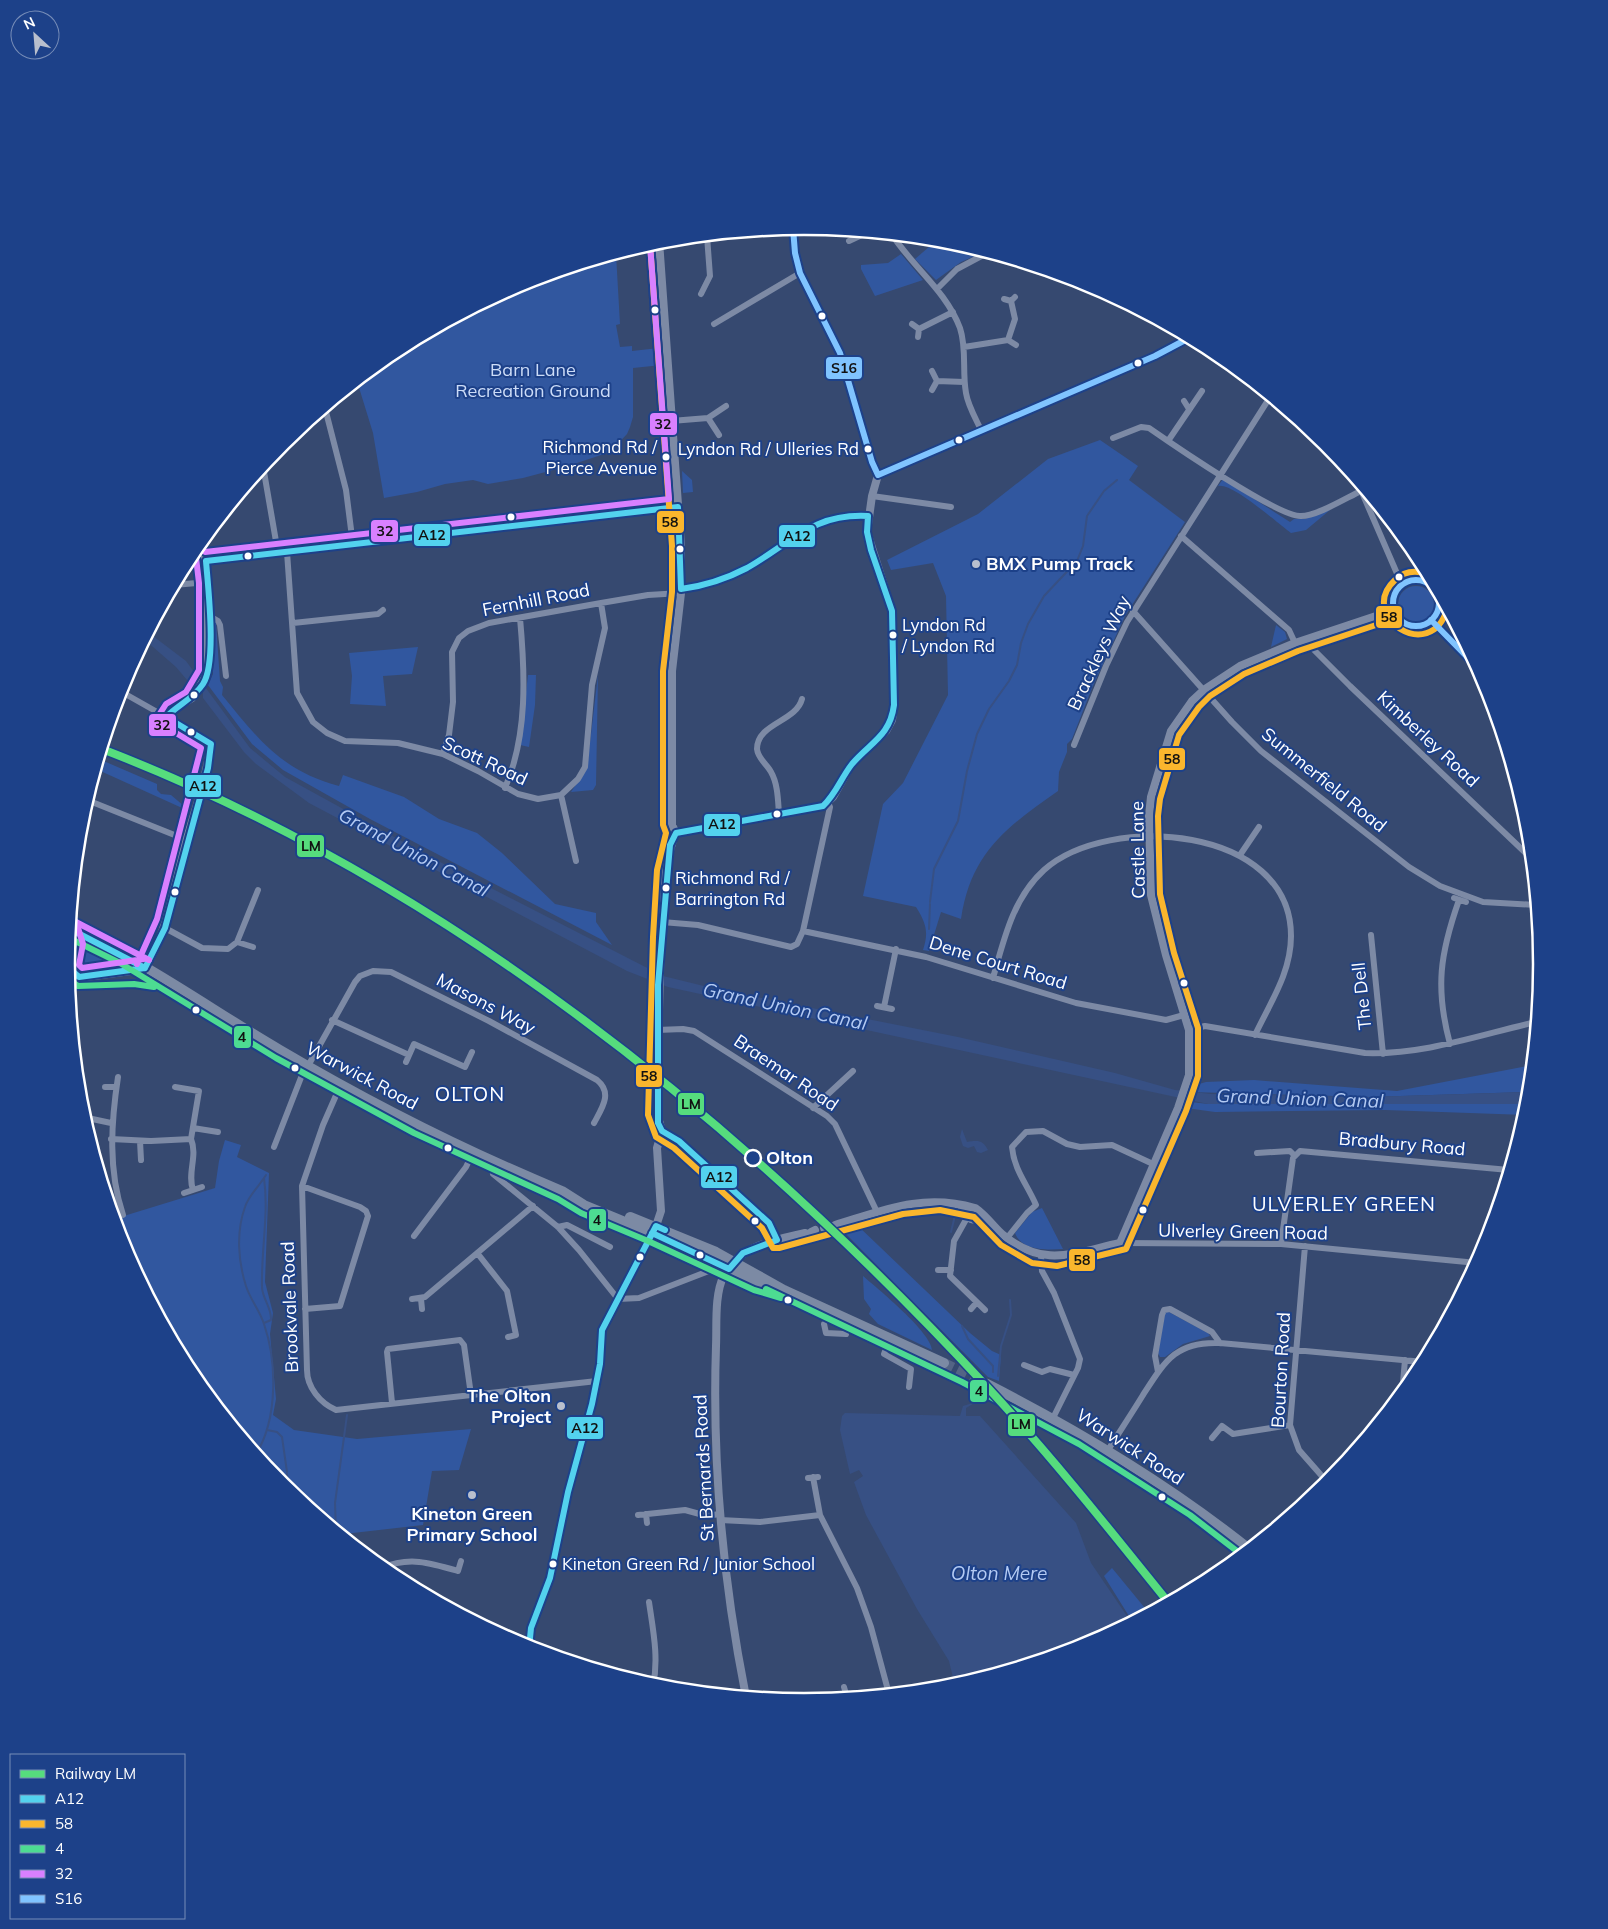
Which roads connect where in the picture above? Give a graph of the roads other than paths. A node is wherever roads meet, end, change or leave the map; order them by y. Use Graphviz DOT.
graph roads {
  1 [pos="794,235"];
  2 [pos="853,237"];
  3 [pos="849,241"];
  4 [pos="707,242"];
  5 [pos="898,242"];
  6 [pos="660,251"];
  7 [pos="979,257"];
  8 [pos="800,273"];
  9 [pos="937,288"];
  10 [pos="701,294"];
  11 [pos="1010,299"];
  12 [pos="953,312"];
  13 [pos="714,324"];
  14 [pos="912,324"];
  15 [pos="919,329"];
  16 [pos="918,336"];
  17 [pos="1008,340"];
  18 [pos="1183,341"];
  19 [pos="1016,345"];
  20 [pos="964,347"];
  21 [pos="932,371"];
  22 [pos="937,381"];
  23 [pos="964,382"];
  24 [pos="932,390"];
  25 [pos="1202,391"];
  26 [pos="1184,401"];
  27 [pos="1267,401"];
  28 [pos="726,406"];
  29 [pos="1190,409"];
  30 [pos="326,413"];
  31 [pos="708,418"];
  32 [pos="671,421"];
  33 [pos="982,432"];
  34 [pos="719,435"];
  35 [pos="1113,438"];
  36 [pos="1168,441"];
  37 [pos="1220,474"];
  38 [pos="265,475"];
  39 [pos="878,475"];
  40 [pos="1359,492"];
  41 [pos="872,496"];
  42 [pos="1365,500"];
  43 [pos="678,507"];
  44 [pos="951,507"];
  45 [pos="868,516"];
  46 [pos="1181,536"];
  47 [pos="353,545"];
  48 [pos="204,552"];
  49 [pos="282,553"];
  50 [pos="206,561"];
  51 [pos="208,582"];
  52 [pos="1424,582"];
  53 [pos="183,584"];
  54 [pos="1402,585"];
  55 [pos="681,591"];
  56 [pos="601,603"];
  57 [pos="1438,606"];
  58 [pos="383,610"];
  59 [pos="1394,610"];
  60 [pos="1133,611"];
  61 [pos="208,616"];
  62 [pos="520,618"];
  63 [pos="1431,620"];
  64 [pos="293,623"];
  65 [pos="1308,640"];
  66 [pos="1295,643"];
  67 [pos="1463,652"];
  68 [pos="226,676"];
  69 [pos="1205,689"];
  70 [pos="127,695"];
  71 [pos="802,699"];
  72 [pos="166,717"];
  73 [pos="1074,746"];
  74 [pos="443,754"];
  75 [pos="505,788"];
  76 [pos="560,795"];
  77 [pos="828,802"];
  78 [pos="94,803"];
  79 [pos="779,814"];
  80 [pos="1259,827"];
  81 [pos="676,833"];
  82 [pos="1150,836"];
  83 [pos="186,840"];
  84 [pos="1524,851"];
  85 [pos="1240,854"];
  86 [pos="577,861"];
  87 [pos="258,890"];
  88 [pos="1460,900"];
  89 [pos="1530,906"];
  90 [pos="662,922"];
  91 [pos="165,928"];
  92 [pos="803,931"];
  93 [pos="76,932"];
  94 [pos="1371,935"];
  95 [pos="89,937"];
  96 [pos="237,942"];
  97 [pos="76,943"];
  98 [pos="252,947"];
  99 [pos="896,949"];
  100 [pos="127,958"];
  101 [pos="145,968"];
  102 [pos="126,972"];
  103 [pos="75,974"];
  104 [pos="106,974"];
  105 [pos="993,978"];
  106 [pos="170,983"];
  107 [pos="877,1006"];
  108 [pos="1184,1015"];
  109 [pos="332,1020"];
  110 [pos="1530,1024"];
  111 [pos="657,1030"];
  112 [pos="1189,1030"];
  113 [pos="1255,1035"];
  114 [pos="1450,1044"];
  115 [pos="472,1052"];
  116 [pos="1383,1054"];
  117 [pos="305,1071"];
  118 [pos="852,1071"];
  119 [pos="118,1077"];
  120 [pos="341,1084"];
  121 [pos="105,1087"];
  122 [pos="116,1087"];
  123 [pos="175,1087"];
  124 [pos="814,1108"];
  125 [pos="92,1120"];
  126 [pos="111,1123"];
  127 [pos="594,1123"];
  128 [pos="193,1128"];
  129 [pos="662,1131"];
  130 [pos="218,1132"];
  131 [pos="111,1139"];
  132 [pos="191,1139"];
  133 [pos="140,1141"];
  134 [pos="274,1147"];
  135 [pos="474,1152"];
  136 [pos="1257,1152"];
  137 [pos="1294,1155"];
  138 [pos="141,1160"];
  139 [pos="491,1160"];
  140 [pos="1153,1164"];
  141 [pos="1503,1169"];
  142 [pos="302,1186"];
  143 [pos="202,1187"];
  144 [pos="193,1190"];
  145 [pos="184,1193"];
  146 [pos="119,1204"];
  147 [pos="533,1206"];
  148 [pos="877,1212"];
  149 [pos="122,1215"];
  150 [pos="974,1215"];
  151 [pos="558,1227"];
  152 [pos="829,1227"];
  153 [pos="654,1230"];
  154 [pos="810,1232"];
  155 [pos="414,1236"];
  156 [pos="1008,1238"];
  157 [pos="777,1240"];
  158 [pos="1120,1243"];
  159 [pos="1281,1244"];
  160 [pos="1305,1246"];
  161 [pos="610,1248"];
  162 [pos="478,1254"];
  163 [pos="1041,1256"];
  164 [pos="1469,1262"];
  165 [pos="732,1265"];
  166 [pos="714,1269"];
  167 [pos="938,1270"];
  168 [pos="951,1270"];
  169 [pos="412,1299"];
  170 [pos="421,1299"];
  171 [pos="618,1299"];
  172 [pos="976,1302"];
  173 [pos="305,1309"];
  174 [pos="422,1309"];
  175 [pos="971,1309"];
  176 [pos="985,1310"];
  177 [pos="851,1320"];
  178 [pos="824,1324"];
  179 [pos="508,1337"];
  180 [pos="890,1338"];
  181 [pos="1220,1343"];
  182 [pos="1296,1350"];
  183 [pos="1405,1360"];
  184 [pos="1415,1361"];
  185 [pos="944,1363"];
  186 [pos="1024,1365"];
  187 [pos="1158,1372"];
  188 [pos="1074,1376"];
  189 [pos="1403,1379"];
  190 [pos="598,1381"];
  191 [pos="987,1384"];
  192 [pos="908,1388"];
  193 [pos="471,1395"];
  194 [pos="392,1404"];
  195 [pos="1053,1418"];
  196 [pos="1290,1425"];
  197 [pos="1212,1438"];
  198 [pos="1108,1450"];
  199 [pos="813,1477"];
  200 [pos="1322,1477"];
  201 [pos="646,1514"];
  202 [pos="638,1515"];
  203 [pos="820,1515"];
  204 [pos="720,1517"];
  205 [pos="647,1523"];
  206 [pos="1245,1545"];
  207 [pos="461,1561"];
  208 [pos="391,1565"];
  209 [pos="649,1602"];
  210 [pos="530,1640"];
  211 [pos="654,1677"];
  212 [pos="844,1687"];
  213 [pos="887,1688"];
  214 [pos="745,1691"];
  215 [pos="848,1692"];
  1 -- 8 [label="street"];
  2 -- 3 [label="street"];
  4 -- 10 [label="street"];
  5 -- 9 [label="street"];
  6 -- 32 [label="street"];
  7 -- 9 [label="street"];
  8 -- 13 [label="street"];
  8 -- 39 [label="street"];
  9 -- 12 [label="street"];
  11 -- 17 [label="street"];
  12 -- 15 [label="street"];
  12 -- 20 [label="street"];
  14 -- 15 [label="street"];
  15 -- 16 [label="street"];
  17 -- 19 [label="street"];
  17 -- 20 [label="street"];
  18 -- 33 [label="street"];
  20 -- 23 [label="street"];
  21 -- 22 [label="street"];
  22 -- 23 [label="street"];
  22 -- 24 [label="street"];
  23 -- 33 [label="street"];
  25 -- 29 [label="street"];
  26 -- 29 [label="street"];
  27 -- 37 [label="street, Brackleys Way"];
  28 -- 31 [label="street"];
  29 -- 36 [label="street"];
  30 -- 47 [label="street"];
  31 -- 32 [label="street"];
  31 -- 34 [label="street"];
  32 -- 43 [label="street"];
  33 -- 39 [label="street"];
  35 -- 36 [label="street"];
  36 -- 37 [label="street"];
  37 -- 40 [label="street"];
  37 -- 46 [label="street, Brackleys Way"];
  38 -- 49 [label="street, Scott Road"];
  39 -- 41 [label="street"];
  41 -- 44 [label="street"];
  41 -- 45 [label="street"];
  42 -- 54 [label="street"];
  43 -- 47 [label="street"];
  43 -- 55 [label="street"];
  45 -- 55 [label="street, Fernhill Road"];
  45 -- 77 [label="street"];
  46 -- 60 [label="street, Brackleys Way"];
  46 -- 66 [label="street"];
  47 -- 49 [label="street"];
  48 -- 50 [label="street"];
  49 -- 50 [label="street"];
  49 -- 64 [label="street, Scott Road"];
  50 -- 51 [label="street"];
  51 -- 53 [label="street"];
  51 -- 61 [label="street"];
  52 -- 54 [label="street"];
  54 -- 59 [label="street"];
  55 -- 56 [label="street, Fernhill Road"];
  55 -- 81 [label="street"];
  56 -- 62 [label="street, Fernhill Road"];
  56 -- 76 [label="street"];
  57 -- 63 [label="street"];
  58 -- 64 [label="street"];
  59 -- 63 [label="street"];
  59 -- 65 [label="street, Castle Lane"];
  60 -- 69 [label="street, Summerfield Road"];
  60 -- 73 [label="street, Brackleys Way"];
  61 -- 68 [label="street"];
  61 -- 72 [label="street"];
  62 -- 74 [label="street, Fernhill Road"];
  62 -- 75 [label="street"];
  63 -- 67 [label="street"];
  64 -- 74 [label="street, Scott Road"];
  65 -- 66 [label="street, Castle Lane"];
  65 -- 84 [label="street, Kimberley Road"];
  66 -- 69 [label="street, Castle Lane"];
  69 -- 82 [label="street, Castle Lane"];
  69 -- 89 [label="street, Summerfield Road"];
  70 -- 72 [label="street"];
  71 -- 79 [label="street"];
  72 -- 83 [label="street"];
  74 -- 75 [label="street, Scott Road"];
  75 -- 76 [label="street, Scott Road"];
  76 -- 86 [label="street"];
  77 -- 79 [label="street"];
  77 -- 92 [label="street"];
  78 -- 83 [label="street"];
  79 -- 81 [label="street"];
  80 -- 85 [label="street"];
  81 -- 90 [label="street"];
  82 -- 85 [label="street"];
  82 -- 105 [label="street"];
  82 -- 108 [label="street, Castle Lane"];
  83 -- 91 [label="street"];
  85 -- 113 [label="street"];
  87 -- 96 [label="street"];
  88 -- 114 [label="street"];
  90 -- 92 [label="street"];
  90 -- 111 [label="street"];
  91 -- 96 [label="street"];
  91 -- 101 [label="street"];
  92 -- 99 [label="street, Dene Court Road"];
  93 -- 95 [label="highway, Warwick Road"];
  94 -- 116 [label="street, The Dell"];
  95 -- 97 [label="highway"];
  95 -- 100 [label="highway, Warwick Road"];
  96 -- 98 [label="street"];
  99 -- 105 [label="street, Dene Court Road"];
  99 -- 107 [label="street"];
  100 -- 101 [label="highway, Warwick Road"];
  100 -- 102 [label="highway"];
  101 -- 102 [label="highway"];
  101 -- 106 [label="highway, Warwick Road"];
  102 -- 104 [label="highway"];
  103 -- 104 [label="highway"];
  104 -- 106 [label="highway, Warwick Road"];
  105 -- 108 [label="street, Dene Court Road"];
  106 -- 117 [label="highway, Warwick Road"];
  108 -- 112 [label="street, Castle Lane"];
  109 -- 115 [label="street"];
  109 -- 117 [label="street, Masons Way"];
  109 -- 127 [label="street, Masons Way"];
  110 -- 114 [label="street"];
  111 -- 124 [label="street, Braemar Road"];
  111 -- 129 [label="street"];
  112 -- 113 [label="street"];
  112 -- 140 [label="street, Castle Lane"];
  113 -- 116 [label="street"];
  114 -- 116 [label="street"];
  117 -- 120 [label="highway, Warwick Road"];
  117 -- 134 [label="street, Masons Way"];
  118 -- 124 [label="street"];
  119 -- 122 [label="street"];
  120 -- 135 [label="highway, Warwick Road"];
  120 -- 142 [label="street, Brookvale Road"];
  121 -- 122 [label="street"];
  122 -- 126 [label="street"];
  123 -- 128 [label="street"];
  124 -- 148 [label="street, Braemar Road"];
  125 -- 126 [label="street"];
  126 -- 131 [label="street"];
  128 -- 130 [label="street"];
  128 -- 132 [label="street"];
  129 -- 153 [label="street"];
  129 -- 157 [label="street"];
  131 -- 133 [label="street"];
  131 -- 146 [label="street"];
  132 -- 133 [label="street"];
  132 -- 144 [label="street"];
  133 -- 138 [label="street"];
  135 -- 139 [label="highway, Warwick Road"];
  135 -- 155 [label="street"];
  136 -- 137 [label="street, Bradbury Road"];
  137 -- 141 [label="street, Bradbury Road"];
  137 -- 159 [label="street"];
  139 -- 147 [label="street"];
  139 -- 153 [label="highway, Warwick Road"];
  140 -- 156 [label="street"];
  140 -- 158 [label="street, Castle Lane"];
  142 -- 173 [label="street, Brookvale Road"];
  142 -- 173 [label="street"];
  143 -- 144 [label="street"];
  144 -- 145 [label="street"];
  146 -- 149 [label="street"];
  147 -- 151 [label="street"];
  147 -- 162 [label="street"];
  148 -- 150 [label="street, Ulverley Green Road"];
  148 -- 152 [label="street, Ulverley Green Road"];
  150 -- 156 [label="street, Ulverley Green Road"];
  150 -- 168 [label="street"];
  151 -- 161 [label="street"];
  151 -- 171 [label="street"];
  153 -- 165 [label="highway, Warwick Road"];
  153 -- 171 [label="street"];
  154 -- 157 [label="street"];
  156 -- 163 [label="street, Ulverley Green Road"];
  157 -- 165 [label="street"];
  158 -- 159 [label="street, Ulverley Green Road"];
  158 -- 163 [label="street, Ulverley Green Road"];
  159 -- 160 [label="street, Ulverley Green Road"];
  160 -- 164 [label="street, Ulverley Green Road"];
  160 -- 182 [label="street, Bourton Road"];
  162 -- 170 [label="street"];
  162 -- 179 [label="street"];
  163 -- 188 [label="street"];
  165 -- 177 [label="highway, Warwick Road"];
  165 -- 204 [label="street, St Bernards Road"];
  166 -- 171 [label="street"];
  167 -- 168 [label="street"];
  168 -- 172 [label="street"];
  169 -- 170 [label="street"];
  170 -- 174 [label="street"];
  171 -- 190 [label="street"];
  172 -- 175 [label="street"];
  172 -- 176 [label="street"];
  173 -- 194 [label="street, Brookvale Road"];
  177 -- 178 [label="street"];
  177 -- 180 [label="highway, Warwick Road"];
  180 -- 185 [label="highway, Warwick Road"];
  180 -- 192 [label="street"];
  181 -- 182 [label="street"];
  181 -- 187 [label="street"];
  181 -- 187 [label="street"];
  182 -- 183 [label="street"];
  182 -- 196 [label="street, Bourton Road"];
  183 -- 184 [label="street"];
  183 -- 189 [label="street"];
  186 -- 188 [label="street"];
  187 -- 198 [label="street"];
  188 -- 195 [label="street"];
  190 -- 193 [label="street, Brookvale Road"];
  190 -- 210 [label="street"];
  191 -- 195 [label="highway, Warwick Road"];
  193 -- 194 [label="street, Brookvale Road"];
  193 -- 194 [label="street"];
  195 -- 198 [label="highway, Warwick Road"];
  196 -- 197 [label="street"];
  196 -- 200 [label="street, Bourton Road"];
  198 -- 206 [label="highway, Warwick Road"];
  199 -- 203 [label="street"];
  201 -- 202 [label="street"];
  201 -- 204 [label="street"];
  201 -- 205 [label="street"];
  203 -- 204 [label="street"];
  203 -- 213 [label="street"];
  204 -- 214 [label="street, St Bernards Road"];
  207 -- 208 [label="street"];
  209 -- 211 [label="street"];
  212 -- 215 [label="street"];
}
